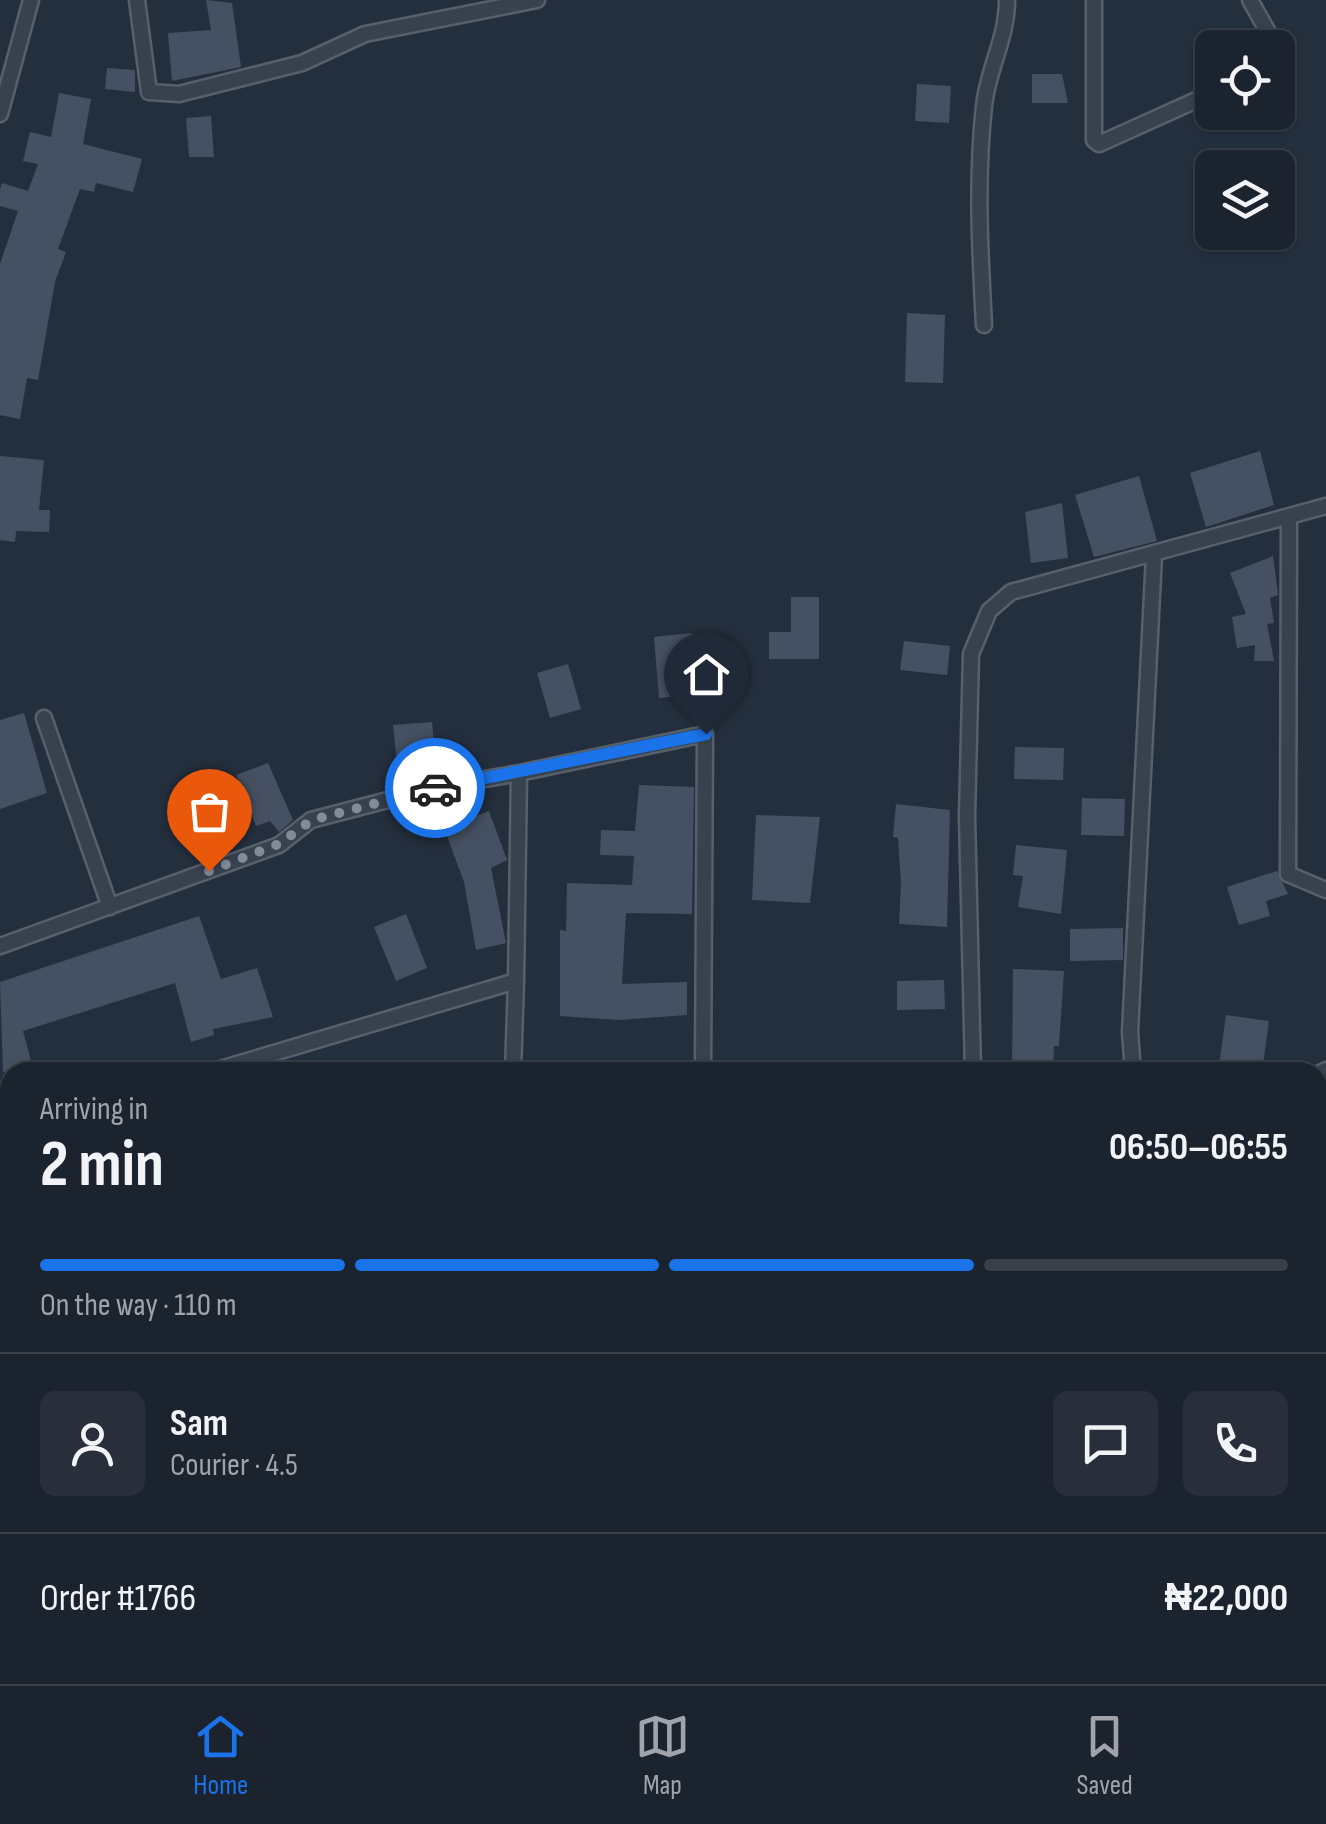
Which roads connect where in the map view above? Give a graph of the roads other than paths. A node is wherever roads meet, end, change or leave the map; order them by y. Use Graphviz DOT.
graph roads {
  1 [pos="31,0"];
  2 [pos="137,0"];
  3 [pos="537,0"];
  4 [pos="1007,0"];
  5 [pos="1094,0"];
  6 [pos="1250,0"];
  7 [pos="1267,30"];
  8 [pos="1195,101"];
  9 [pos="0,114"];
  10 [pos="984,325"];
  11 [pos="1326,506"];
  12 [pos="1289,520"];
  13 [pos="1154,554"];
  14 [pos="44,718"];
  15 [pos="519,773"];
  16 [pos="1326,890"];
  17 [pos="110,906"];
  18 [pos="0,946"];
  19 [pos="516,982"];
  20 [pos="244,1062"];
  21 [pos="513,1062"];
  22 [pos="703,1062"];
  23 [pos="973,1062"];
  24 [pos="1132,1062"];
  1 -- 9 [label="street"];
  2 -- 3 [label="street"];
  4 -- 10 [label="street"];
  5 -- 8 [label="street"];
  6 -- 7 [label="street"];
  11 -- 12 [label="street"];
  12 -- 13 [label="street"];
  12 -- 16 [label="street"];
  13 -- 23 [label="street"];
  13 -- 24 [label="street"];
  14 -- 17 [label="street"];
  15 -- 17 [label="street"];
  15 -- 19 [label="street"];
  15 -- 22 [label="street"];
  17 -- 18 [label="street"];
  19 -- 20 [label="street"];
  19 -- 21 [label="street"];
}
